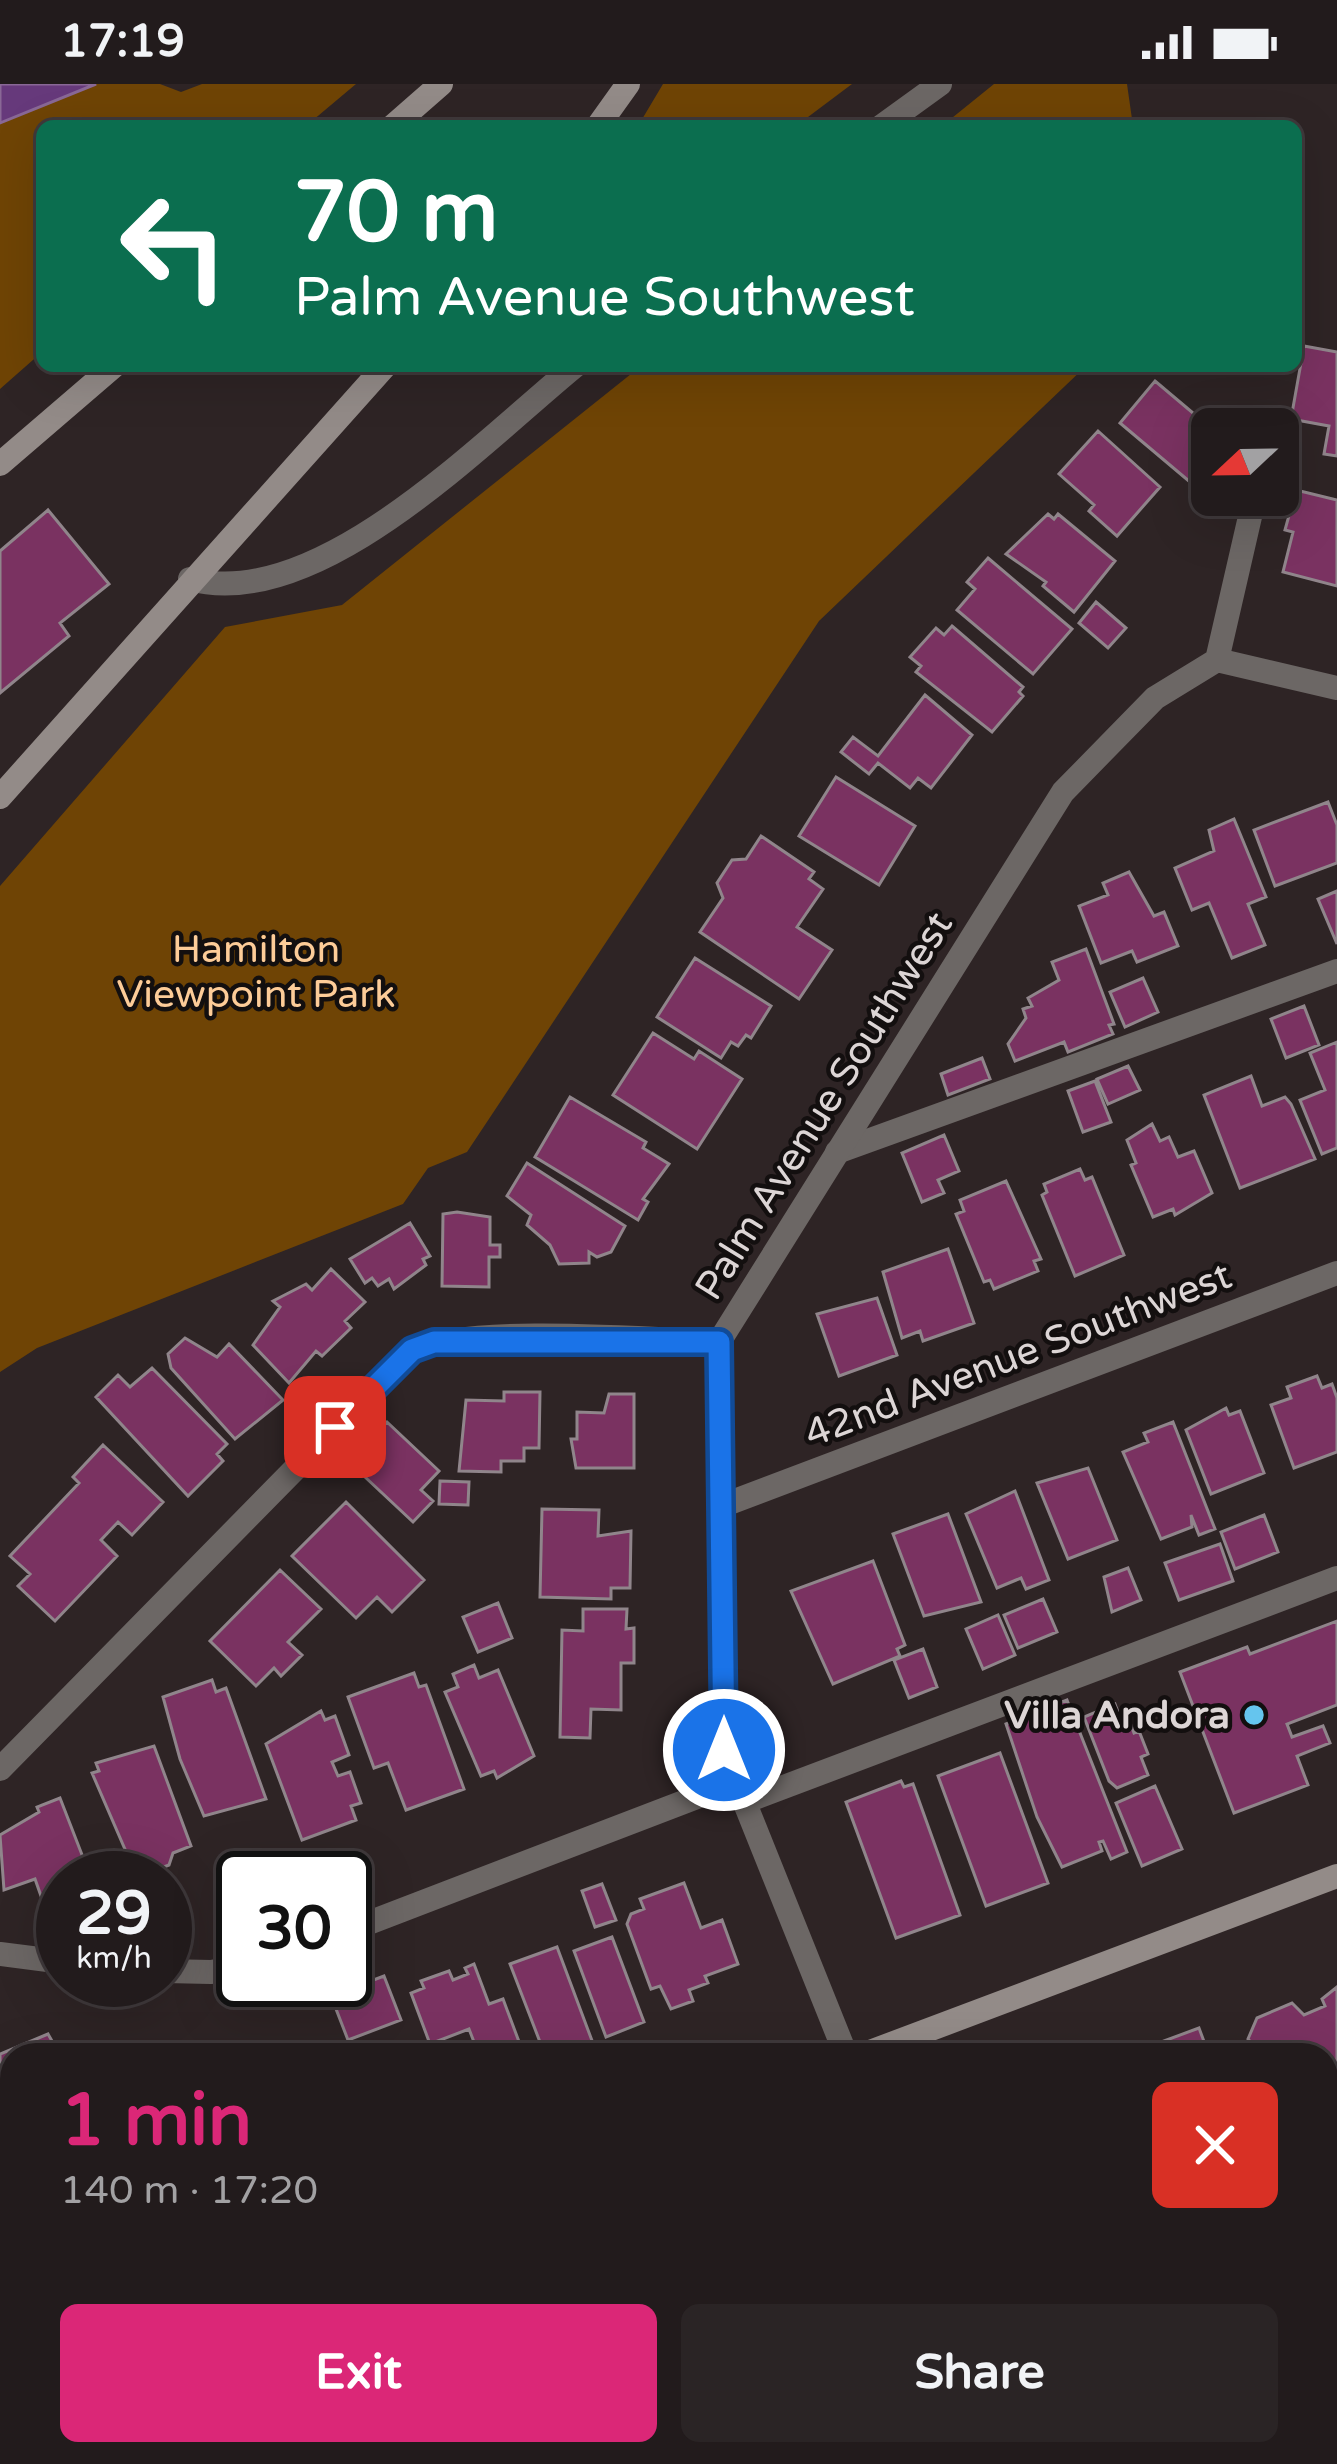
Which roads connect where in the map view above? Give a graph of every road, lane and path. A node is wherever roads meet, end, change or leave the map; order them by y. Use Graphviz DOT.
graph roads {
  1 [pos="441,84"];
  2 [pos="628,84"];
  3 [pos="940,84"];
  4 [pos="400,120"];
  5 [pos="602,120"];
  6 [pos="890,120"];
  7 [pos="107,372"];
  8 [pos="380,372"];
  9 [pos="567,372"];
  10 [pos="0,464"];
  11 [pos="1251,516"];
  12 [pos="190,579"];
  13 [pos="1217,660"];
  14 [pos="1337,688"];
  15 [pos="0,797"];
  16 [pos="1337,971"];
  17 [pos="837,1152"];
  18 [pos="1337,1273"];
  19 [pos="719,1342"];
  20 [pos="724,1505"];
  21 [pos="1337,1578"];
  22 [pos="0,1769"];
  23 [pos="740,1792"];
  24 [pos="1337,1876"];
  25 [pos="372,1922"];
  26 [pos="0,1954"];
  27 [pos="36,1959"];
  28 [pos="841,2043"];
  29 [pos="894,2043"];
  1 -- 4 [label="main road"];
  2 -- 5 [label="main road"];
  3 -- 6 [label="street"];
  7 -- 10 [label="main road"];
  8 -- 12 [label="main road"];
  9 -- 12 [label="street"];
  11 -- 13 [label="street"];
  12 -- 15 [label="main road"];
  13 -- 14 [label="street"];
  13 -- 17 [label="street, Palm Avenue Southwest"];
  16 -- 17 [label="street"];
  17 -- 19 [label="street, Palm Avenue Southwest"];
  18 -- 20 [label="street, 42nd Avenue Southwest"];
  19 -- 20 [label="street"];
  19 -- 22 [label="street, Palm Avenue Southwest"];
  20 -- 23 [label="street"];
  21 -- 23 [label="street"];
  23 -- 25 [label="street"];
  23 -- 28 [label="street"];
  24 -- 29 [label="main road"];
  26 -- 27 [label="street"];
}
